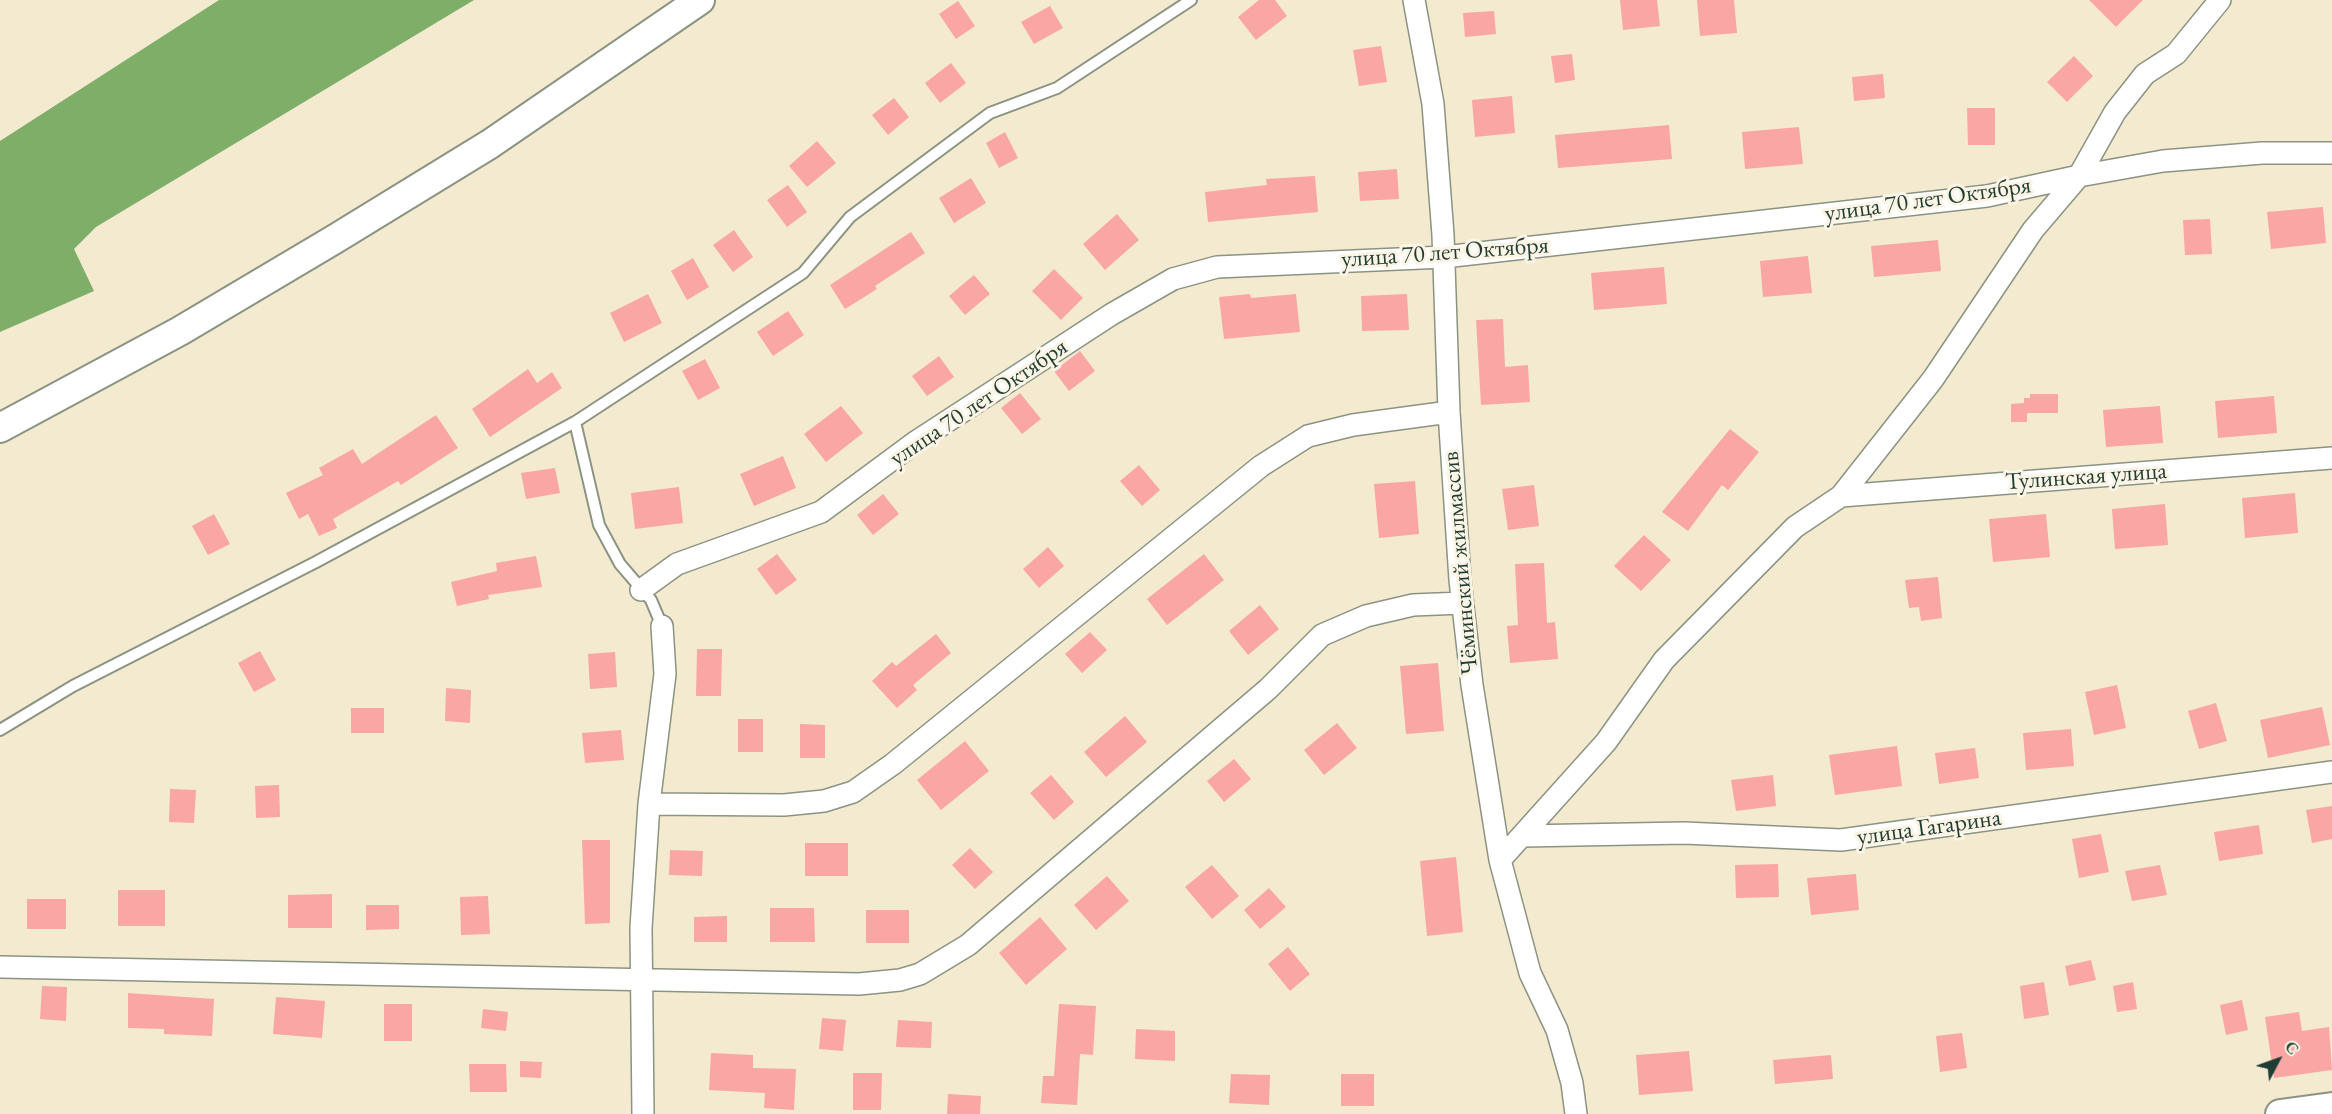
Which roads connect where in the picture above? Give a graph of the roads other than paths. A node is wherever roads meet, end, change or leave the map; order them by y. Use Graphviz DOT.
graph roads {
  1 [pos="699,0"];
  2 [pos="1191,0"];
  3 [pos="1414,0"];
  4 [pos="2220,0"];
  5 [pos="2332,153"];
  6 [pos="2079,176"];
  7 [pos="1444,257"];
  8 [pos="1449,412"];
  9 [pos="575,422"];
  10 [pos="0,428"];
  11 [pos="2332,458"];
  12 [pos="1841,496"];
  13 [pos="641,590"];
  14 [pos="1462,603"];
  15 [pos="662,626"];
  16 [pos="0,730"];
  17 [pos="2332,772"];
  18 [pos="649,804"];
  19 [pos="1523,836"];
  20 [pos="1500,860"];
  21 [pos="0,967"];
  22 [pos="641,980"];
  23 [pos="2332,1107"];
  24 [pos="643,1114"];
  25 [pos="1576,1114"];
  26 [pos="2280,1114"];
  1 -- 10 [label="main road"];
  2 -- 9 [label="lane"];
  3 -- 7 [label="street, Чёминский жилмассив"];
  4 -- 6 [label="street"];
  5 -- 6 [label="street, улица 70 лет Октября"];
  6 -- 7 [label="street, улица 70 лет Октября"];
  6 -- 12 [label="street"];
  7 -- 8 [label="street, Чёминский жилмассив"];
  7 -- 13 [label="street, улица 70 лет Октября"];
  8 -- 14 [label="street, Чёминский жилмассив"];
  8 -- 18 [label="street"];
  9 -- 13 [label="lane"];
  9 -- 16 [label="lane"];
  11 -- 12 [label="street, Тулинская улица"];
  12 -- 19 [label="street"];
  13 -- 15 [label="lane"];
  14 -- 20 [label="street, Чёминский жилмассив"];
  14 -- 22 [label="street"];
  15 -- 18 [label="street"];
  17 -- 19 [label="street, улица Гагарина"];
  18 -- 22 [label="street"];
  19 -- 20 [label="street"];
  20 -- 25 [label="street, Чёминский жилмассив"];
  21 -- 22 [label="street"];
  22 -- 24 [label="street"];
  23 -- 26 [label="main road"];
}
